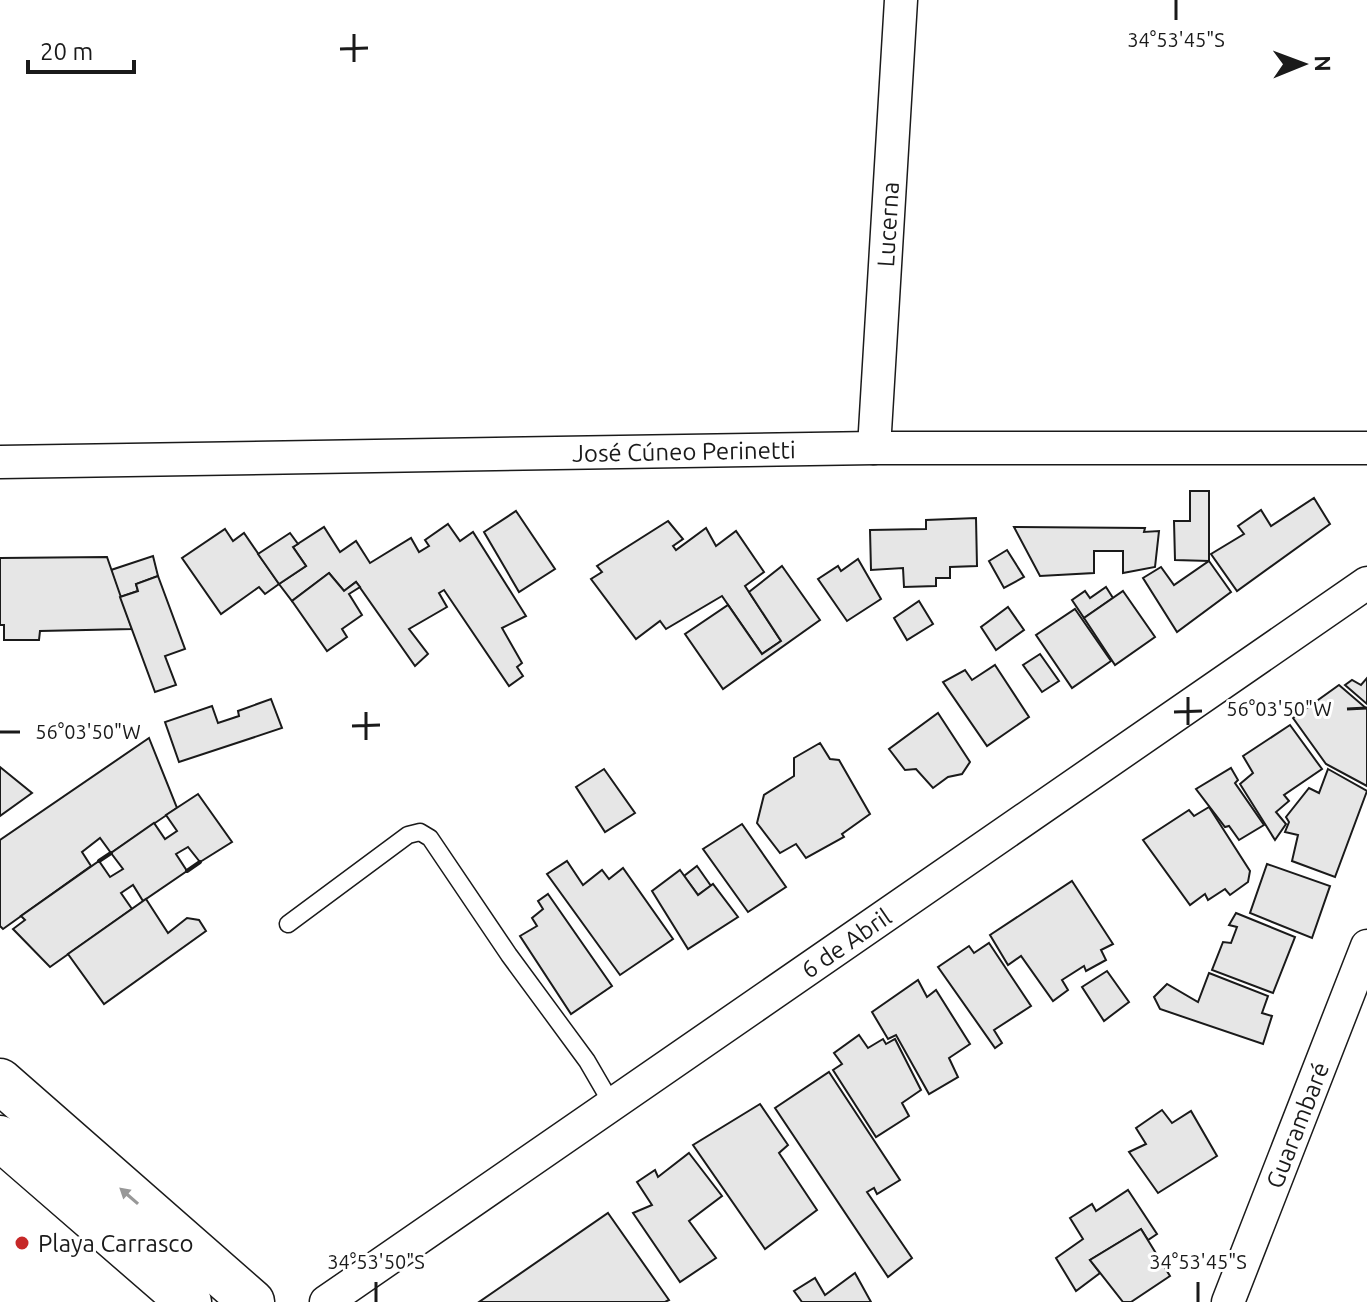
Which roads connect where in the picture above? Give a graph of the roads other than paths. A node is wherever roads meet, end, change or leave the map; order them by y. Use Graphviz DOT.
graph roads {
  1 [pos="901,0"];
  2 [pos="874,448"];
  3 [pos="1367,448"];
  4 [pos="0,462"];
  5 [pos="1367,583"];
  6 [pos="288,924"];
  7 [pos="1367,946"];
  8 [pos="0,1081"];
  9 [pos="612,1104"];
  10 [pos="0,1138"];
  11 [pos="189,1302"];
  12 [pos="252,1302"];
  13 [pos="326,1302"];
  14 [pos="1228,1302"];
  1 -- 2 [label="street, Lucerna"];
  2 -- 3 [label="street, José Cúneo Perinetti"];
  2 -- 4 [label="street, José Cúneo Perinetti"];
  5 -- 9 [label="street, 6 de Abril"];
  6 -- 9 [label="lane"];
  7 -- 14 [label="street, Guarambaré"];
  12 -- 8 [label="main road, one-way"];
  9 -- 13 [label="street, 6 de Abril"];
  10 -- 11 [label="main road"];
}
